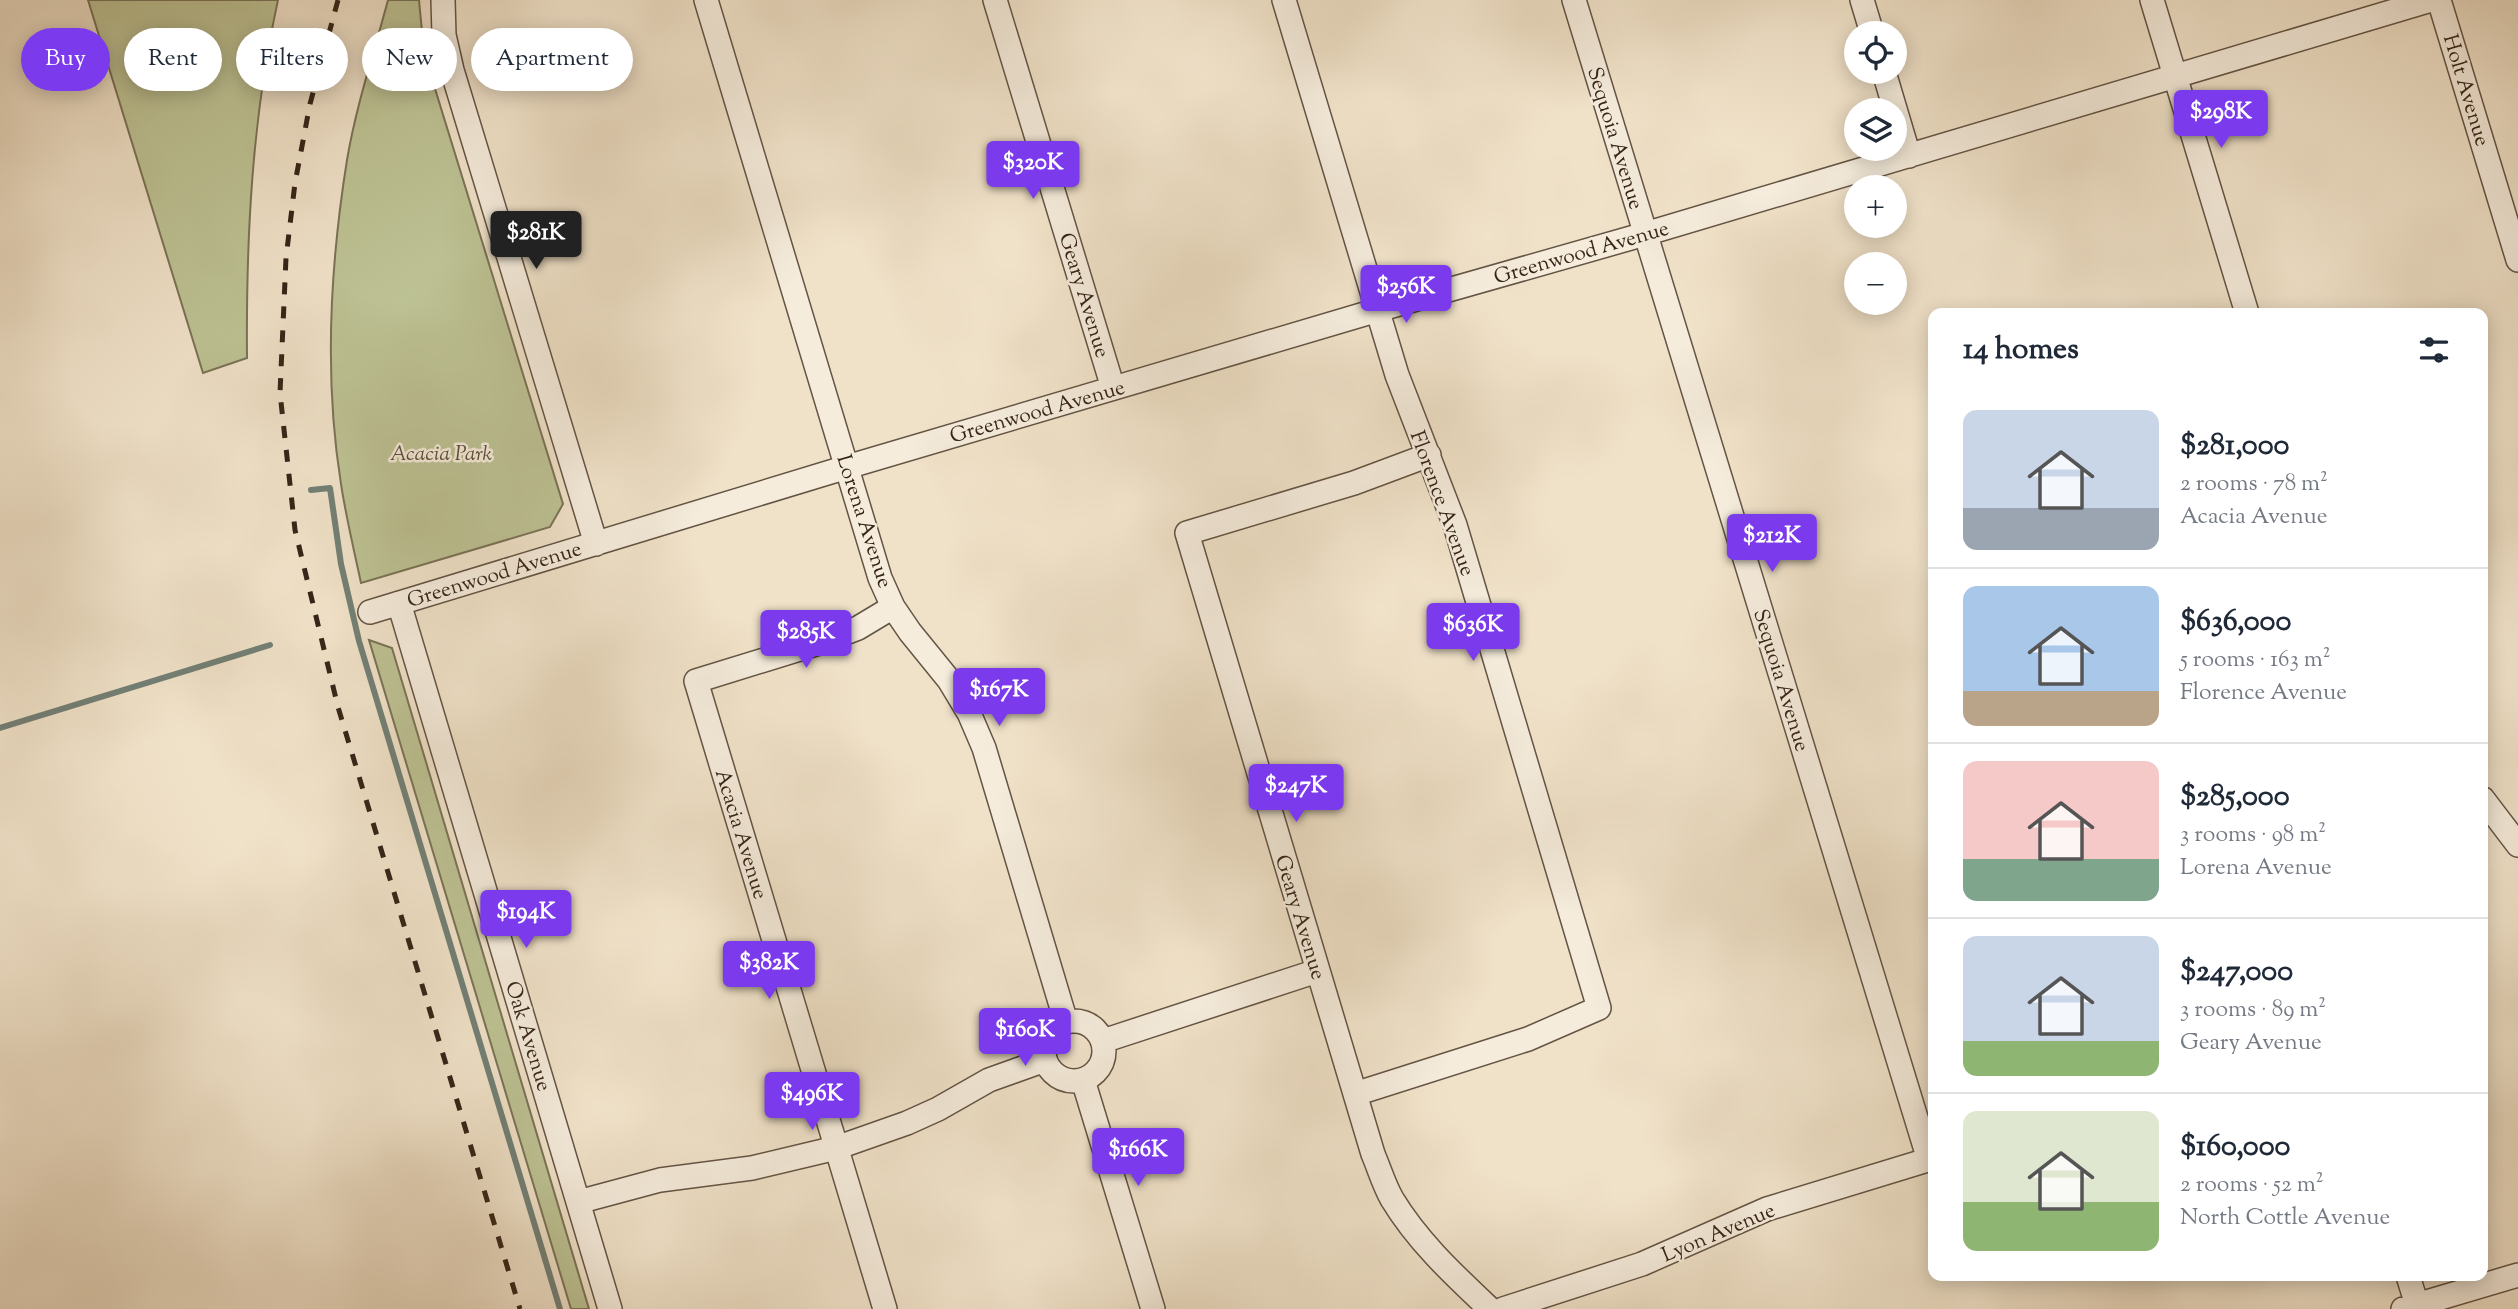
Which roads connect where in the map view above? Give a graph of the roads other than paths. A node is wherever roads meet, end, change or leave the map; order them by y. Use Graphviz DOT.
graph roads {
  1 [pos="443,0"];
  2 [pos="706,0"];
  3 [pos="995,0"];
  4 [pos="1284,0"];
  5 [pos="1574,0"];
  6 [pos="1862,0"];
  7 [pos="2152,0"];
  8 [pos="2431,0"];
  9 [pos="2439,0"];
  10 [pos="1868,21"];
  11 [pos="2175,76"];
  12 [pos="1888,84"];
  13 [pos="1909,156"];
  14 [pos="1645,234"];
  15 [pos="2518,260"];
  16 [pos="2245,308"];
  17 [pos="1378,310"];
  18 [pos="1113,388"];
  19 [pos="1429,455"];
  20 [pos="847,467"];
  21 [pos="596,544"];
  22 [pos="400,603"];
  23 [pos="893,607"];
  24 [pos="370,612"];
  25 [pos="2488,806"];
  26 [pos="2518,845"];
  27 [pos="1317,971"];
  28 [pos="1066,1022"];
  29 [pos="1103,1041"];
  30 [pos="1045,1060"];
  31 [pos="1083,1080"];
  32 [pos="1355,1094"];
  33 [pos="836,1148"];
  34 [pos="1928,1149"];
  35 [pos="1928,1160"];
  36 [pos="578,1202"];
  37 [pos="2518,1275"];
  38 [pos="2408,1281"];
  39 [pos="2410,1307"];
  40 [pos="610,1309"];
  41 [pos="885,1309"];
  42 [pos="1153,1309"];
  43 [pos="1490,1309"];
  44 [pos="1503,1309"];
  1 -- 21 [label="street"];
  2 -- 20 [label="street, Lorena Avenue"];
  3 -- 18 [label="street, Geary Avenue"];
  4 -- 17 [label="street, Florence Avenue"];
  5 -- 14 [label="street, Sequoia Avenue"];
  6 -- 10 [label="street"];
  7 -- 11 [label="street"];
  8 -- 11 [label="street, Greenwood Avenue"];
  9 -- 15 [label="street, Holt Avenue"];
  11 -- 13 [label="street, Greenwood Avenue"];
  11 -- 16 [label="street"];
  12 -- 13 [label="street"];
  13 -- 14 [label="street, Greenwood Avenue"];
  14 -- 17 [label="street, Greenwood Avenue"];
  14 -- 34 [label="street, Sequoia Avenue"];
  17 -- 18 [label="street, Greenwood Avenue"];
  17 -- 19 [label="street, Florence Avenue"];
  18 -- 20 [label="street, Greenwood Avenue"];
  19 -- 27 [label="street, Geary Avenue"];
  19 -- 32 [label="street, Florence Avenue"];
  20 -- 21 [label="street, Greenwood Avenue"];
  20 -- 23 [label="street, Lorena Avenue"];
  21 -- 22 [label="street, Greenwood Avenue"];
  22 -- 24 [label="street, Greenwood Avenue"];
  22 -- 36 [label="street, Oak Avenue"];
  23 -- 28 [label="street, Lorena Avenue"];
  23 -- 33 [label="street, Acacia Avenue"];
  25 -- 26 [label="street"];
  27 -- 29 [label="street"];
  27 -- 32 [label="street, Geary Avenue"];
  28 -- 29 [label="street"];
  28 -- 30 [label="street"];
  29 -- 31 [label="street"];
  30 -- 31 [label="street"];
  30 -- 33 [label="street"];
  31 -- 42 [label="street"];
  32 -- 43 [label="street, Geary Avenue"];
  33 -- 36 [label="street"];
  33 -- 41 [label="street, Acacia Avenue"];
  35 -- 44 [label="street, Lyon Avenue"];
  36 -- 40 [label="street, Oak Avenue"];
  37 -- 39 [label="street"];
  38 -- 39 [label="street"];
}
